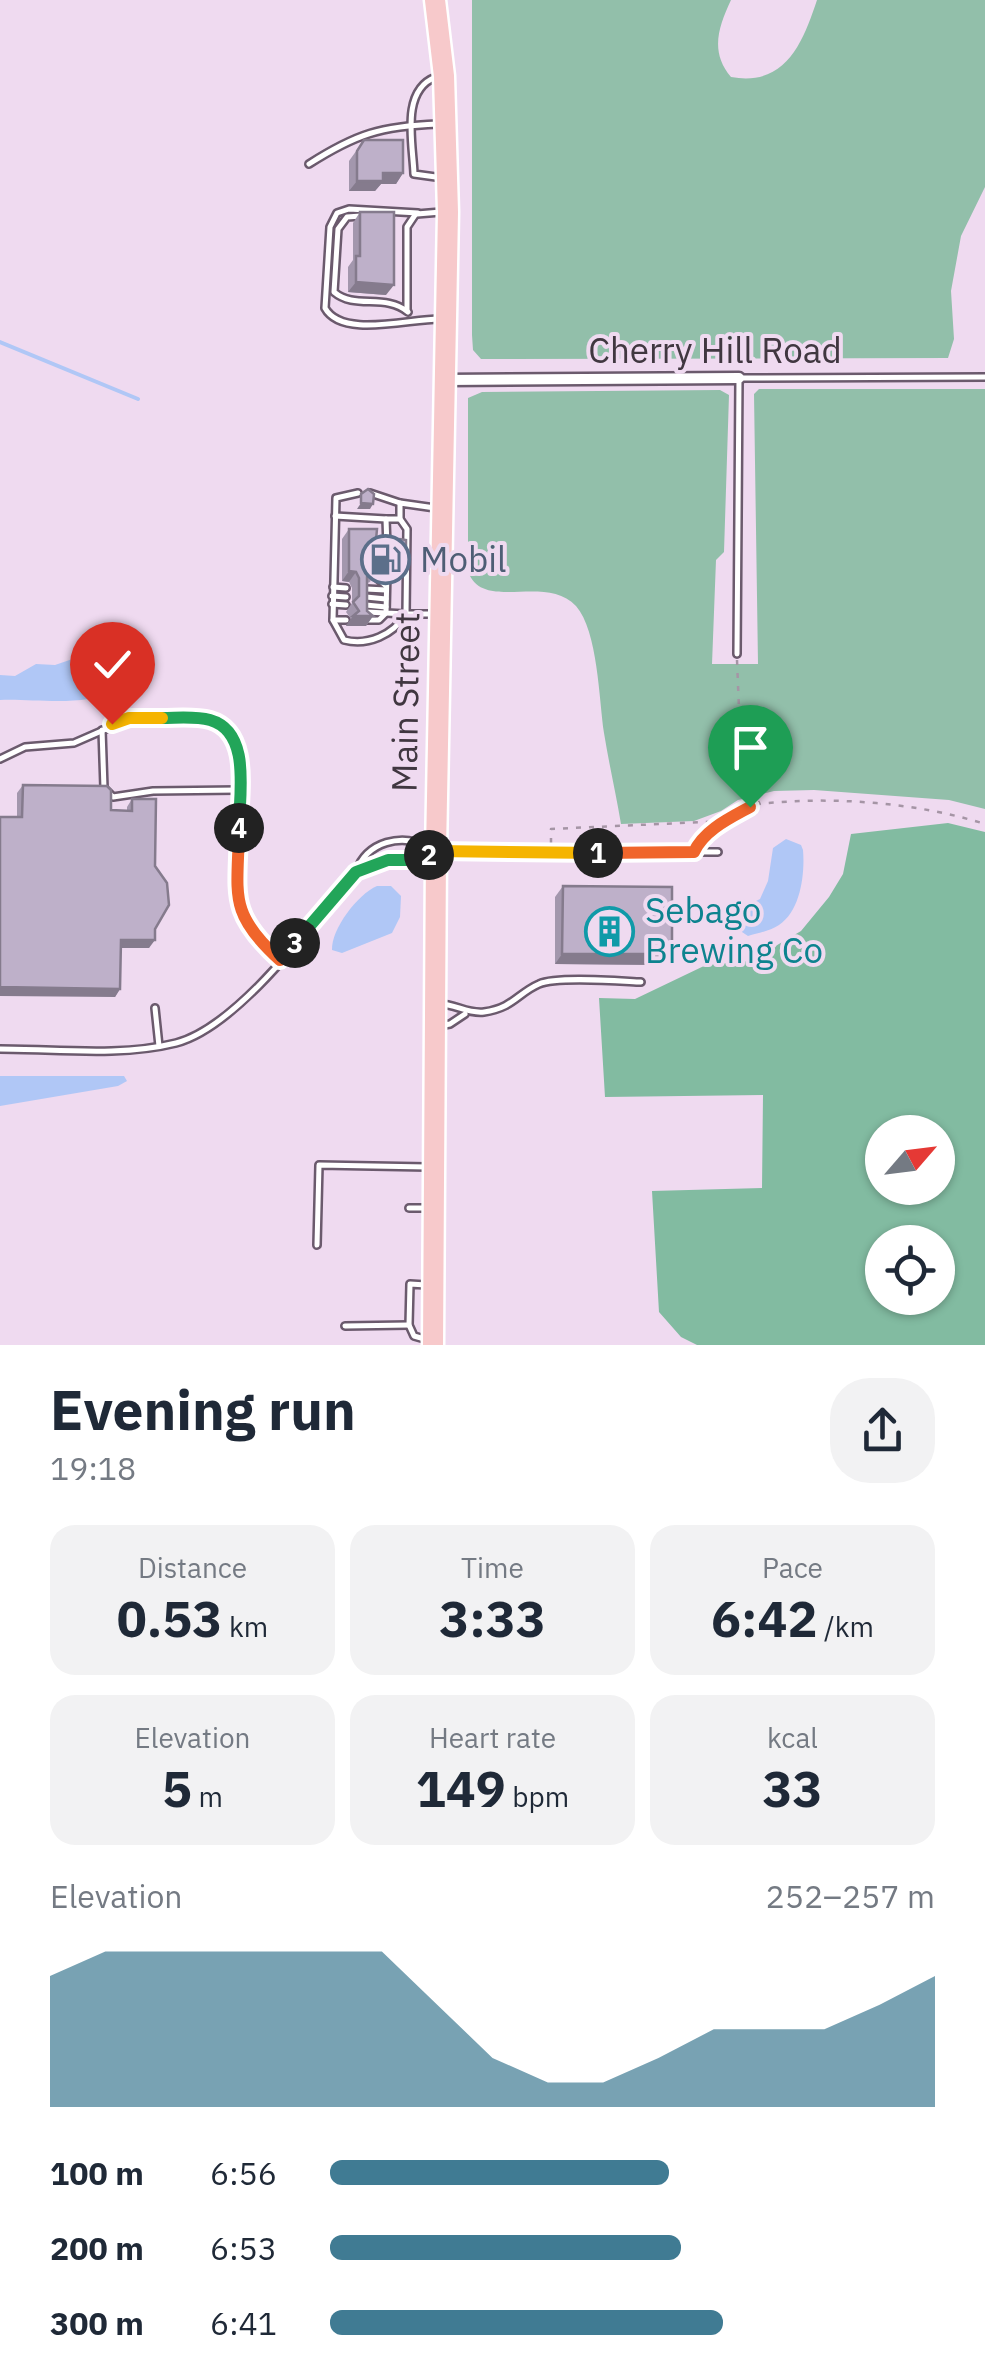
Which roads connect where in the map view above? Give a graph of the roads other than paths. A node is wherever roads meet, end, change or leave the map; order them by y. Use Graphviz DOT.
graph roads {
  1 [pos="435,0"];
  2 [pos="444,76"];
  3 [pos="446,124"];
  4 [pos="412,125"];
  5 [pos="309,164"];
  6 [pos="447,178"];
  7 [pos="448,212"];
  8 [pos="418,214"];
  9 [pos="408,312"];
  10 [pos="415,318"];
  11 [pos="448,319"];
  12 [pos="985,377"];
  13 [pos="740,378"];
  14 [pos="446,380"];
  15 [pos="358,493"];
  16 [pos="370,493"];
  17 [pos="347,497"];
  18 [pos="379,498"];
  19 [pos="358,502"];
  20 [pos="370,502"];
  21 [pos="400,503"];
  22 [pos="443,509"];
  23 [pos="334,516"];
  24 [pos="386,519"];
  25 [pos="400,519"];
  26 [pos="386,532"];
  27 [pos="376,542"];
  28 [pos="387,549"];
  29 [pos="375,570"];
  30 [pos="387,570"];
  31 [pos="332,588"];
  32 [pos="346,588"];
  33 [pos="366,588"];
  34 [pos="386,588"];
  35 [pos="346,597"];
  36 [pos="332,604"];
  37 [pos="386,606"];
  38 [pos="406,614"];
  39 [pos="440,614"];
  40 [pos="332,620"];
  41 [pos="738,654"];
  42 [pos="102,730"];
  43 [pos="0,759"];
  44 [pos="240,790"];
  45 [pos="436,851"];
  46 [pos="718,852"];
  47 [pos="356,872"];
  48 [pos="280,960"];
  49 [pos="641,982"];
  50 [pos="436,1004"];
  51 [pos="155,1008"];
  52 [pos="466,1013"];
  53 [pos="436,1026"];
  54 [pos="160,1046"];
  55 [pos="0,1049"];
  56 [pos="435,1167"];
  57 [pos="409,1208"];
  58 [pos="434,1208"];
  59 [pos="317,1246"];
  60 [pos="434,1285"];
  61 [pos="409,1325"];
  62 [pos="345,1326"];
  63 [pos="434,1344"];
  1 -- 2 [label="highway, Main Street"];
  2 -- 3 [label="highway, Main Street"];
  2 -- 4 [label="lane"];
  3 -- 4 [label="lane"];
  3 -- 6 [label="highway, Main Street"];
  4 -- 5 [label="lane"];
  4 -- 6 [label="lane"];
  6 -- 7 [label="highway, Main Street"];
  7 -- 8 [label="lane"];
  7 -- 11 [label="highway, Main Street"];
  8 -- 9 [label="lane"];
  8 -- 9 [label="lane"];
  8 -- 10 [label="lane"];
  9 -- 10 [label="lane"];
  10 -- 11 [label="lane"];
  11 -- 14 [label="highway, Main Street"];
  12 -- 13 [label="lane, Cherry Hill Road"];
  13 -- 14 [label="street, Cherry Hill Road"];
  13 -- 41 [label="lane"];
  14 -- 22 [label="highway, Main Street"];
  15 -- 17 [label="lane"];
  16 -- 18 [label="lane"];
  17 -- 19 [label="lane"];
  17 -- 23 [label="lane"];
  18 -- 20 [label="lane"];
  18 -- 21 [label="lane"];
  21 -- 22 [label="lane"];
  21 -- 25 [label="lane"];
  22 -- 39 [label="highway, Main Street"];
  23 -- 24 [label="lane"];
  23 -- 31 [label="lane"];
  24 -- 25 [label="lane"];
  24 -- 26 [label="lane"];
  25 -- 38 [label="lane"];
  26 -- 27 [label="lane"];
  26 -- 28 [label="lane"];
  29 -- 34 [label="lane"];
  30 -- 34 [label="lane"];
  31 -- 32 [label="lane"];
  31 -- 36 [label="lane"];
  33 -- 34 [label="lane"];
  34 -- 37 [label="lane"];
  35 -- 36 [label="lane"];
  36 -- 40 [label="lane"];
  36 -- 40 [label="lane"];
  37 -- 37 [label="lane"];
  37 -- 38 [label="lane"];
  38 -- 39 [label="lane"];
  38 -- 40 [label="lane"];
  39 -- 45 [label="highway, Main Street"];
  42 -- 43 [label="lane"];
  42 -- 44 [label="lane"];
  42 -- 44 [label="lane"];
  44 -- 48 [label="lane"];
  45 -- 46 [label="lane"];
  45 -- 47 [label="lane"];
  45 -- 47 [label="lane"];
  45 -- 50 [label="highway, Main Street"];
  47 -- 48 [label="lane"];
  48 -- 54 [label="lane"];
  49 -- 52 [label="lane"];
  50 -- 52 [label="lane"];
  50 -- 53 [label="highway, Main Street"];
  51 -- 54 [label="lane"];
  52 -- 53 [label="lane"];
  53 -- 56 [label="highway, Main Street"];
  54 -- 55 [label="lane"];
  56 -- 58 [label="highway, Main Street"];
  56 -- 59 [label="lane"];
  57 -- 58 [label="lane"];
  58 -- 60 [label="highway, Main Street"];
  60 -- 61 [label="lane"];
  60 -- 63 [label="highway, Main Street"];
  61 -- 62 [label="lane"];
  61 -- 63 [label="lane"];
}
